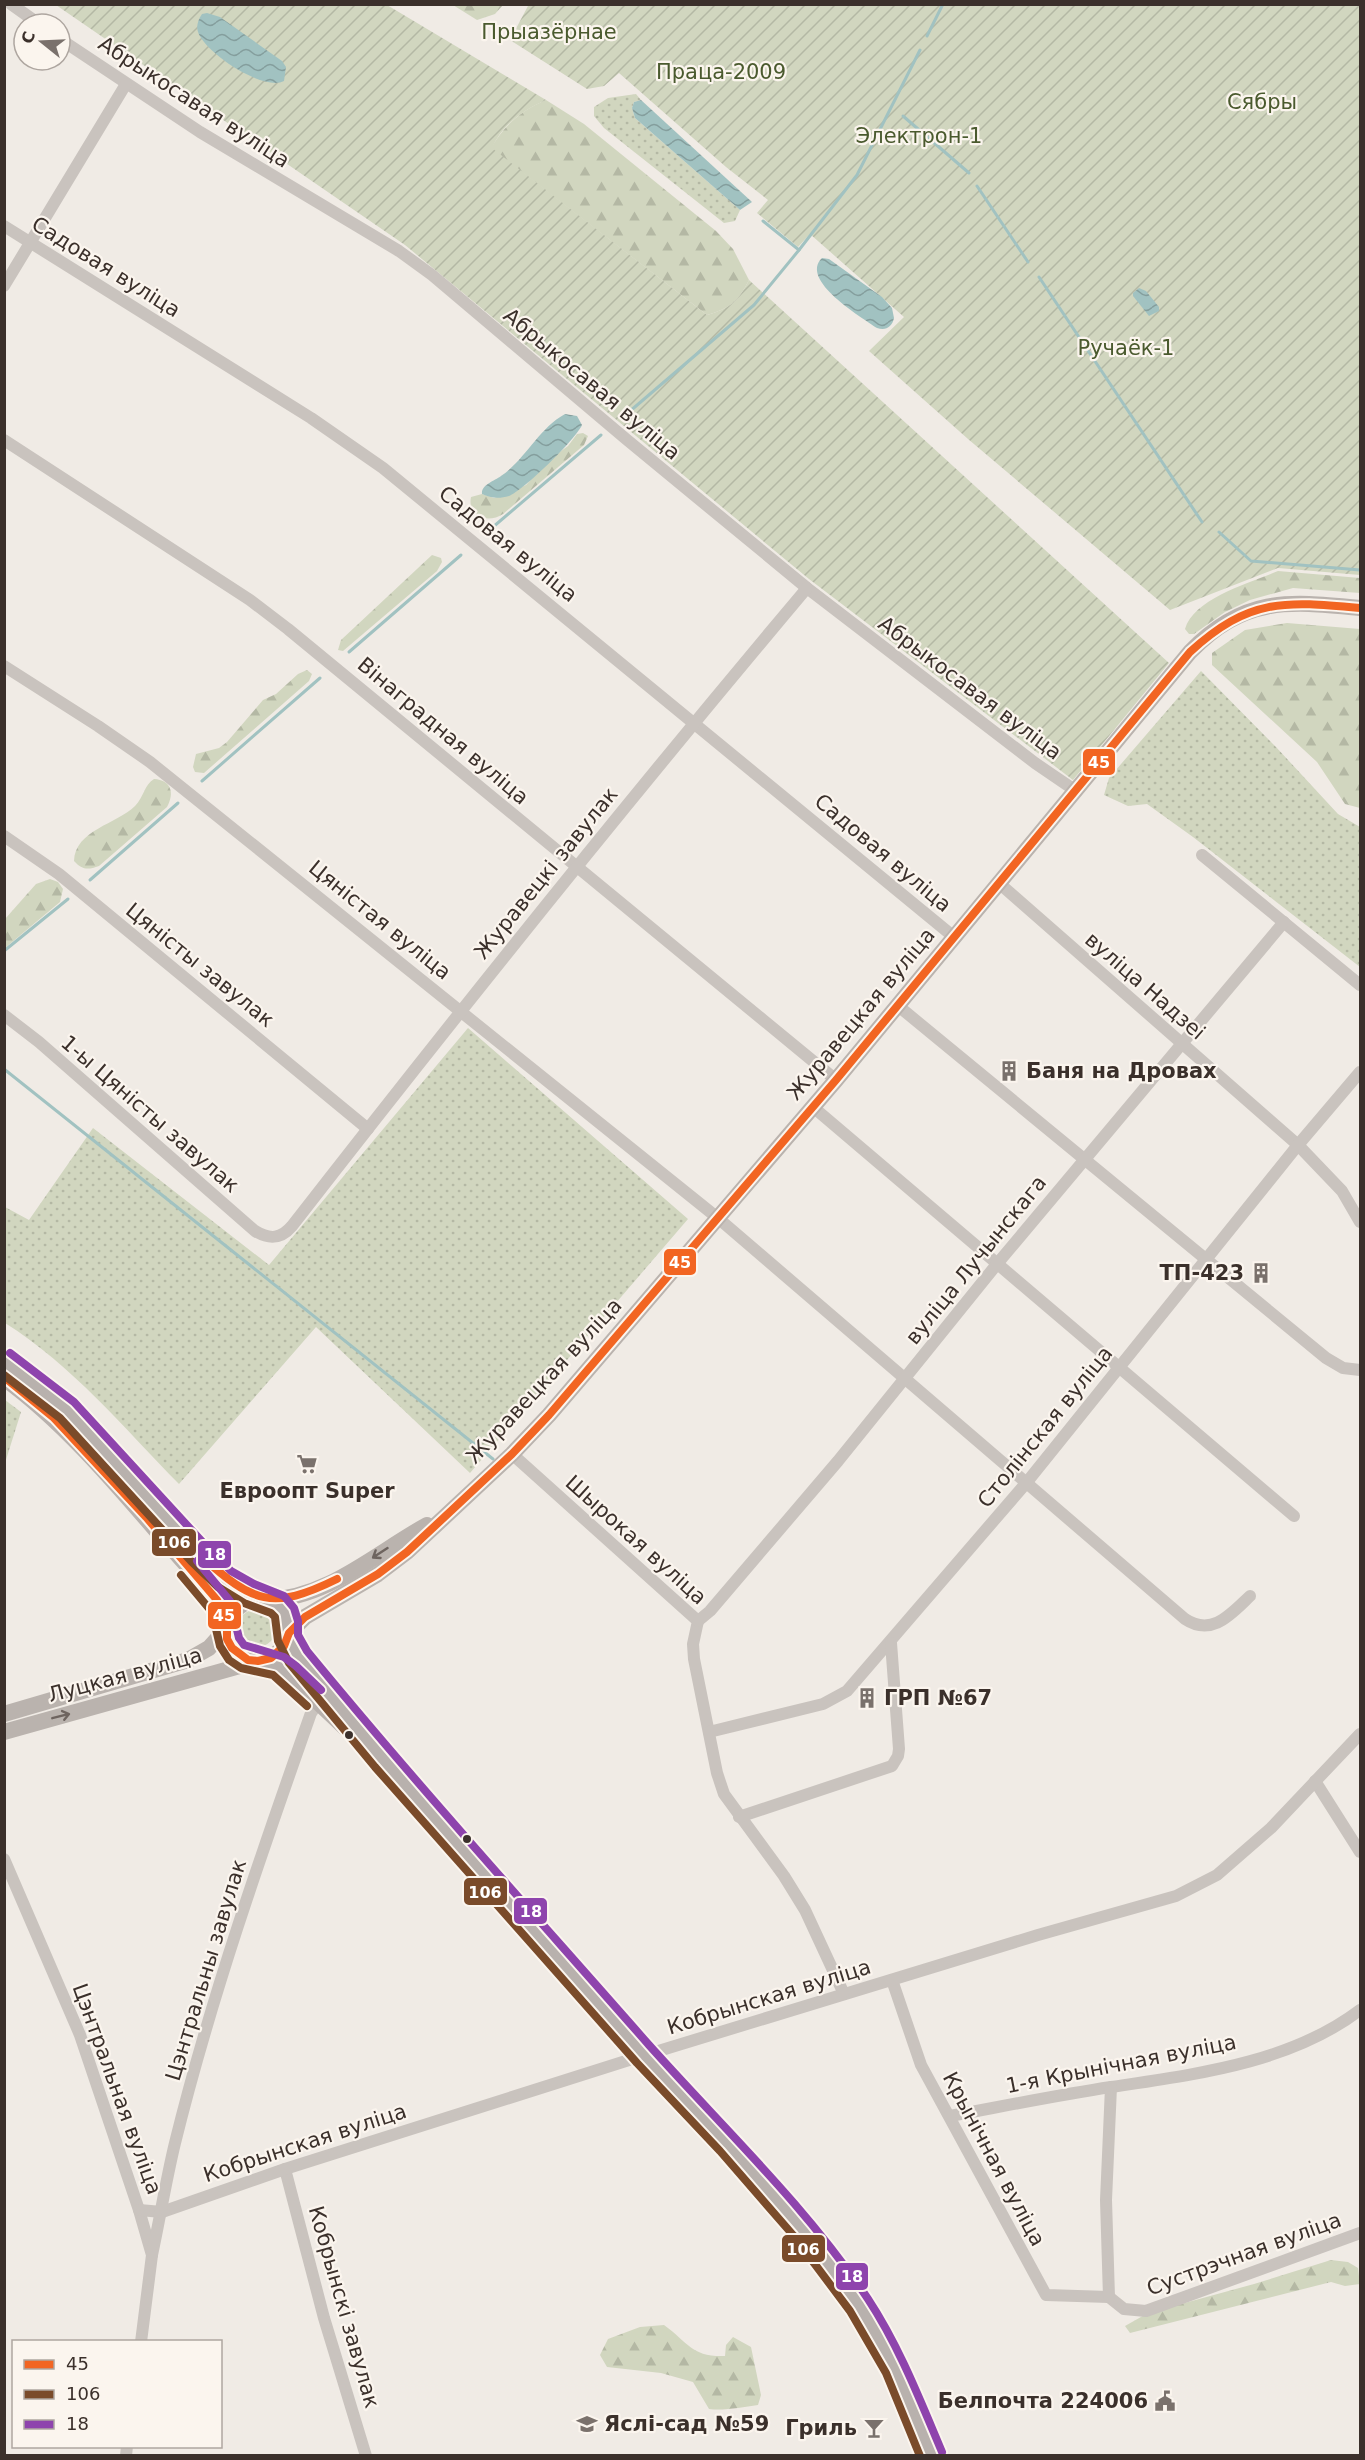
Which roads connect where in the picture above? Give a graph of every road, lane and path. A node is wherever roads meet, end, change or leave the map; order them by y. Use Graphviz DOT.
graph roads {
  1 [pos="72,47"];
  2 [pos="126,84"];
  3 [pos="4,226"];
  4 [pos="31,243"];
  5 [pos="4,286"];
  6 [pos="4,440"];
  7 [pos="807,588"];
  8 [pos="1360,608"];
  9 [pos="4,666"];
  10 [pos="694,723"];
  11 [pos="1076,791"];
  12 [pos="4,836"];
  13 [pos="1202,855"];
  14 [pos="577,867"];
  15 [pos="1000,884"];
  16 [pos="1284,922"];
  17 [pos="954,937"];
  18 [pos="1360,985"];
  19 [pos="897,1005"];
  20 [pos="461,1010"];
  21 [pos="4,1015"];
  22 [pos="1180,1043"];
  23 [pos="1360,1072"];
  24 [pos="836,1080"];
  25 [pos="813,1107"];
  26 [pos="368,1129"];
  27 [pos="1298,1145"];
  28 [pos="1085,1158"];
  29 [pos="719,1219"];
  30 [pos="1360,1222"];
  31 [pos="273,1238"];
  32 [pos="1206,1261"];
  33 [pos="997,1264"];
  34 [pos="4,1361"];
  35 [pos="1119,1367"];
  36 [pos="1360,1370"];
  37 [pos="4,1377"];
  38 [pos="906,1377"];
  39 [pos="512,1454"];
  40 [pos="1027,1482"];
  41 [pos="448,1513"];
  42 [pos="1294,1516"];
  43 [pos="1250,1596"];
  44 [pos="263,1599"];
  45 [pos="698,1621"];
  46 [pos="227,1625"];
  47 [pos="288,1636"];
  48 [pos="891,1642"];
  49 [pos="260,1661"];
  50 [pos="318,1703"];
  51 [pos="4,1714"];
  52 [pos="4,1732"];
  53 [pos="709,1732"];
  54 [pos="1360,1734"];
  55 [pos="384,1760"];
  56 [pos="1315,1781"];
  57 [pos="740,1817"];
  58 [pos="1360,1852"];
  59 [pos="4,1858"];
  60 [pos="892,1980"];
  61 [pos="844,1994"];
  62 [pos="1360,2010"];
  63 [pos="645,2056"];
  64 [pos="1111,2087"];
  65 [pos="950,2116"];
  66 [pos="285,2169"];
  67 [pos="140,2210"];
  68 [pos="162,2211"];
  69 [pos="1360,2233"];
  70 [pos="152,2255"];
  71 [pos="1109,2297"];
  72 [pos="141,2340"];
  73 [pos="366,2456"];
  74 [pos="932,2456"];
  1 -- 2 [label="street, Абрыкосавая вуліца"];
  2 -- 4 [label="street"];
  2 -- 7 [label="street, Абрыкосавая вуліца"];
  3 -- 4 [label="street, Садовая вуліца"];
  4 -- 5 [label="street"];
  4 -- 10 [label="street, Садовая вуліца"];
  6 -- 14 [label="street, Вінаградная вуліца"];
  7 -- 10 [label="street, Журавецкі завулак"];
  7 -- 11 [label="street, Абрыкосавая вуліца"];
  8 -- 11 [label="street, Журавецкая вуліца"];
  9 -- 20 [label="street, Цяністая вуліца"];
  10 -- 14 [label="street, Журавецкі завулак"];
  10 -- 17 [label="street, Садовая вуліца"];
  11 -- 15 [label="street, Журавецкая вуліца"];
  12 -- 26 [label="street, Цяністы завулак"];
  13 -- 16 [label="street"];
  14 -- 20 [label="street, Журавецкі завулак"];
  14 -- 24 [label="street, Вінаградная вуліца"];
  15 -- 17 [label="street, Журавецкая вуліца"];
  15 -- 22 [label="street, вуліца Надзеі"];
  16 -- 18 [label="street"];
  16 -- 22 [label="street, вуліца Лучынскага"];
  17 -- 19 [label="street, Журавецкая вуліца"];
  19 -- 24 [label="street, Журавецкая вуліца"];
  19 -- 28 [label="street"];
  20 -- 26 [label="street, Журавецкі завулак"];
  20 -- 29 [label="street, Цяністая вуліца"];
  21 -- 31 [label="street, 1-ы Цяністы завулак"];
  22 -- 27 [label="street, вуліца Надзеі"];
  22 -- 28 [label="street, вуліца Лучынскага"];
  23 -- 27 [label="street, Столінская вуліца"];
  24 -- 25 [label="street, Журавецкая вуліца"];
  25 -- 29 [label="street, Журавецкая вуліца"];
  25 -- 33 [label="street"];
  26 -- 31 [label="street, Журавецкі завулак"];
  27 -- 30 [label="street, вуліца Надзеі"];
  27 -- 32 [label="street, Столінская вуліца"];
  28 -- 32 [label="street"];
  28 -- 33 [label="street, вуліца Лучынскага"];
  29 -- 38 [label="street, Цяністая вуліца"];
  29 -- 39 [label="street, Журавецкая вуліца"];
  32 -- 35 [label="street, Столінская вуліца"];
  32 -- 36 [label="street"];
  33 -- 35 [label="street"];
  33 -- 38 [label="street, вуліца Лучынскага"];
  34 -- 44 [label="main road"];
  35 -- 40 [label="street, Столінская вуліца"];
  35 -- 42 [label="street"];
  37 -- 46 [label="main road"];
  38 -- 40 [label="street, Цяністая вуліца"];
  38 -- 45 [label="street, вуліца Лучынскага"];
  39 -- 41 [label="street, Журавецкая вуліца"];
  39 -- 45 [label="street, Шырокая вуліца"];
  40 -- 43 [label="street, Цяністая вуліца"];
  40 -- 48 [label="street, Столінская вуліца"];
  41 -- 44 [label="street, Журавецкая вуліца, one-way"];
  41 -- 47 [label="street, Журавецкая вуліца"];
  44 -- 46 [label="main road"];
  44 -- 47 [label="main road"];
  45 -- 53 [label="street, Шырокая вуліца"];
  46 -- 49 [label="main road"];
  46 -- 51 [label="street, Луцкая вуліца"];
  47 -- 49 [label="main road"];
  47 -- 55 [label="main road"];
  48 -- 53 [label="street, Столінская вуліца"];
  48 -- 57 [label="street"];
  49 -- 50 [label="main road"];
  52 -- 49 [label="street, Луцкая вуліца, one-way"];
  50 -- 55 [label="main road"];
  50 -- 68 [label="street, Цэнтральны завулак"];
  53 -- 57 [label="street, Шырокая вуліца"];
  54 -- 56 [label="street, Кобрынская вуліца"];
  55 -- 63 [label="main road"];
  56 -- 58 [label="street"];
  56 -- 60 [label="street, Кобрынская вуліца"];
  57 -- 61 [label="street, Шырокая вуліца"];
  59 -- 67 [label="street, Цэнтральная вуліца"];
  60 -- 61 [label="street, Кобрынская вуліца"];
  60 -- 65 [label="street, Крынічная вуліца"];
  61 -- 63 [label="street, Кобрынская вуліца"];
  62 -- 64 [label="street, 1-я Крынічная вуліца"];
  63 -- 66 [label="street, Кобрынская вуліца"];
  63 -- 74 [label="main road"];
  64 -- 65 [label="street, 1-я Крынічная вуліца"];
  64 -- 71 [label="street"];
  65 -- 71 [label="street, Крынічная вуліца"];
  66 -- 68 [label="street, Кобрынская вуліца"];
  66 -- 73 [label="street, Кобрынскі завулак"];
  67 -- 68 [label="street, Кобрынская вуліца"];
  67 -- 70 [label="street, Цэнтральная вуліца"];
  68 -- 70 [label="street, Цэнтральны завулак"];
  69 -- 71 [label="street, Сустрэчная вуліца"];
  70 -- 72 [label="street, Цэнтральная вуліца"];
}
